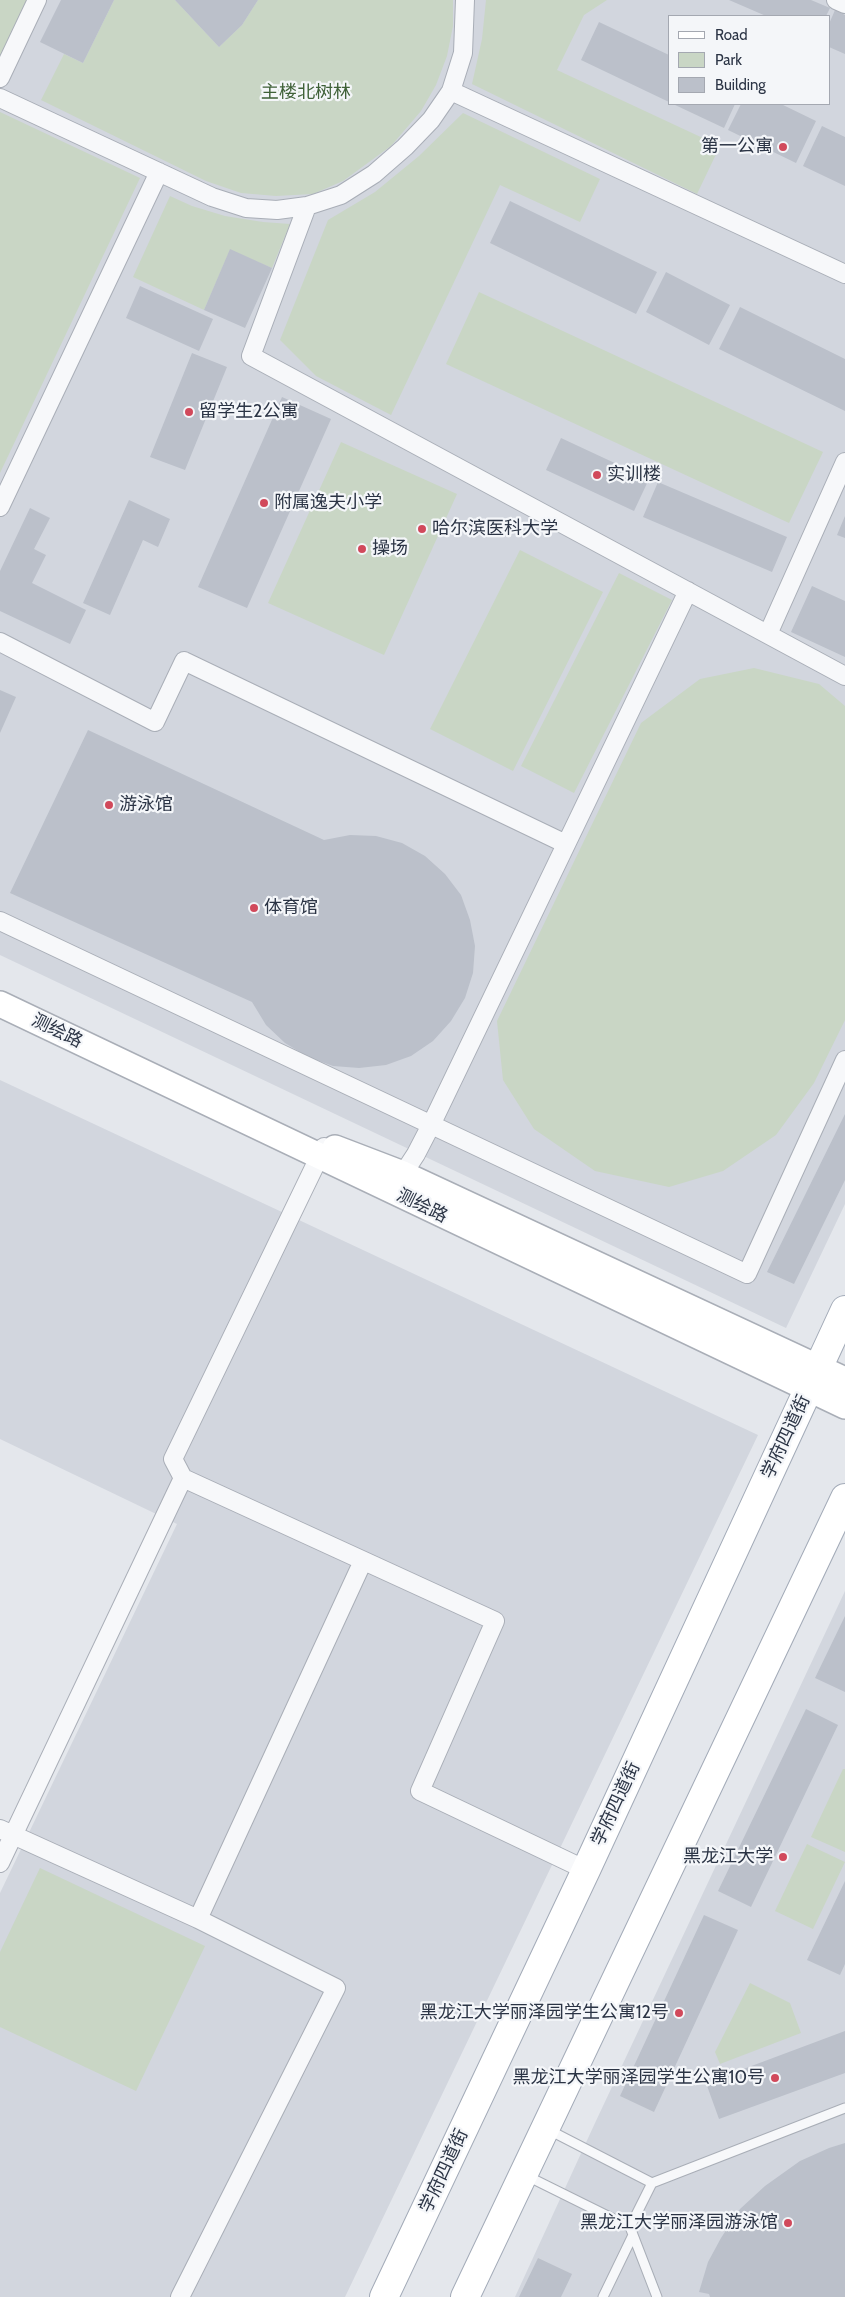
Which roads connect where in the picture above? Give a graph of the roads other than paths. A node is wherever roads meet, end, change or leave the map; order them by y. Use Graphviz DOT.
graph roads {
  1 [pos="37,0"];
  2 [pos="465,0"];
  3 [pos="836,0"];
  4 [pos="845,4"];
  5 [pos="0,78"];
  6 [pos="451,92"];
  7 [pos="0,98"];
  8 [pos="159,172"];
  9 [pos="307,206"];
  10 [pos="845,274"];
  11 [pos="845,462"];
  12 [pos="0,507"];
  13 [pos="688,591"];
  14 [pos="768,634"];
  15 [pos="0,642"];
  16 [pos="845,676"];
  17 [pos="566,844"];
  18 [pos="0,921"];
  19 [pos="0,992"];
  20 [pos="0,1004"];
  21 [pos="845,1060"];
  22 [pos="431,1125"];
  23 [pos="322,1150"];
  24 [pos="403,1174"];
  25 [pos="845,1310"];
  26 [pos="813,1377"];
  27 [pos="845,1380"];
  28 [pos="845,1406"];
  29 [pos="182,1478"];
  30 [pos="845,1498"];
  31 [pos="362,1561"];
  32 [pos="7,1832"];
  33 [pos="0,1863"];
  34 [pos="586,1870"];
  35 [pos="198,1919"];
  36 [pos="845,2108"];
  37 [pos="546,2128"];
  38 [pos="524,2174"];
  39 [pos="652,2183"];
  40 [pos="631,2231"];
  41 [pos="180,2297"];
  42 [pos="384,2297"];
  43 [pos="465,2297"];
  44 [pos="603,2297"];
  45 [pos="657,2297"];
  1 -- 5 [label="street"];
  2 -- 6 [label="street"];
  3 -- 4 [label="street"];
  6 -- 9 [label="street"];
  6 -- 10 [label="street"];
  7 -- 8 [label="street"];
  8 -- 9 [label="street"];
  8 -- 12 [label="street"];
  9 -- 13 [label="street"];
  11 -- 14 [label="street"];
  13 -- 14 [label="street"];
  13 -- 17 [label="street"];
  14 -- 16 [label="street"];
  15 -- 17 [label="street"];
  17 -- 22 [label="street"];
  18 -- 22 [label="street"];
  19 -- 23 [label="main road, 测绘路"];
  20 -- 23 [label="main road, 测绘路"];
  21 -- 22 [label="street"];
  22 -- 24 [label="street"];
  23 -- 24 [label="main road, 测绘路"];
  23 -- 26 [label="main road, 测绘路"];
  23 -- 29 [label="street"];
  24 -- 26 [label="main road, 测绘路"];
  25 -- 26 [label="main road, 学府四道街"];
  26 -- 27 [label="main road, 测绘路"];
  26 -- 28 [label="main road, 测绘路"];
  26 -- 34 [label="main road, 学府四道街"];
  29 -- 31 [label="street"];
  29 -- 32 [label="street"];
  30 -- 37 [label="main road"];
  31 -- 34 [label="street"];
  31 -- 35 [label="street"];
  32 -- 33 [label="street"];
  32 -- 35 [label="street"];
  34 -- 42 [label="main road, 学府四道街"];
  35 -- 41 [label="street"];
  36 -- 39 [label="lane"];
  37 -- 38 [label="main road"];
  37 -- 39 [label="lane"];
  38 -- 40 [label="lane"];
  38 -- 43 [label="main road"];
  39 -- 40 [label="lane"];
  40 -- 44 [label="lane"];
  40 -- 45 [label="lane"];
}
